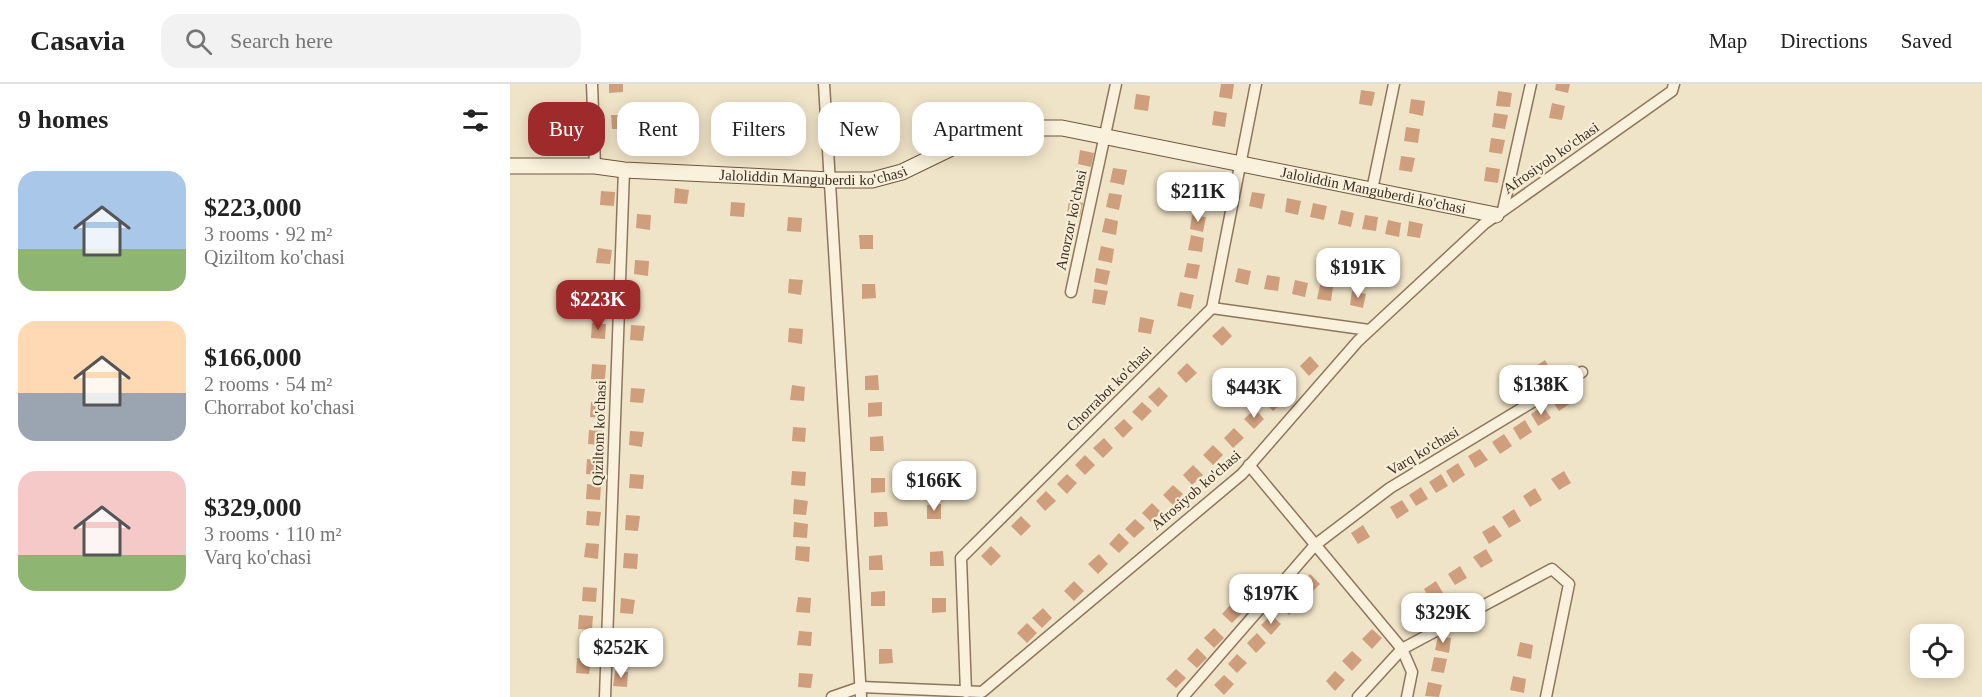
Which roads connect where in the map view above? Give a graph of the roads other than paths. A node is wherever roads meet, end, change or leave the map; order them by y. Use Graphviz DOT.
graph roads {
  1 [pos="592,84"];
  2 [pos="824,84"];
  3 [pos="1116,84"];
  4 [pos="1256,84"];
  5 [pos="1394,84"];
  6 [pos="1531,84"];
  7 [pos="1674,84"];
  8 [pos="1105,136"];
  9 [pos="1240,164"];
  10 [pos="510,166"];
  11 [pos="595,166"];
  12 [pos="624,170"];
  13 [pos="831,180"];
  14 [pos="1372,190"];
  15 [pos="1500,213"];
  16 [pos="1071,292"];
  17 [pos="1212,308"];
  18 [pos="1370,330"];
  19 [pos="1582,372"];
  20 [pos="1249,465"];
  21 [pos="1315,545"];
  22 [pos="1402,649"];
  23 [pos="861,692"];
  24 [pos="966,692"];
  25 [pos="605,697"];
  26 [pos="832,697"];
  27 [pos="1183,697"];
  28 [pos="1358,697"];
  29 [pos="1407,697"];
  30 [pos="1546,697"];
  1 -- 11 [label="street"];
  2 -- 13 [label="street"];
  3 -- 8 [label="street, Anorzor ko'chasi"];
  4 -- 9 [label="street"];
  5 -- 14 [label="street"];
  6 -- 15 [label="street"];
  7 -- 15 [label="street, Afrosiyob ko'chasi"];
  8 -- 9 [label="street, Jaloliddin Manguberdi ko'chasi"];
  8 -- 13 [label="street, Jaloliddin Manguberdi ko'chasi"];
  8 -- 16 [label="street, Anorzor ko'chasi"];
  9 -- 14 [label="street, Jaloliddin Manguberdi ko'chasi"];
  9 -- 17 [label="street"];
  10 -- 11 [label="street, Jaloliddin Manguberdi ko'chasi"];
  11 -- 12 [label="street, Jaloliddin Manguberdi ko'chasi"];
  12 -- 13 [label="street, Jaloliddin Manguberdi ko'chasi"];
  12 -- 25 [label="street, Qiziltom ko'chasi"];
  13 -- 23 [label="street"];
  14 -- 15 [label="street, Jaloliddin Manguberdi ko'chasi"];
  15 -- 18 [label="street, Afrosiyob ko'chasi"];
  17 -- 18 [label="street"];
  17 -- 24 [label="street, Chorrabot ko'chasi"];
  18 -- 20 [label="street, Afrosiyob ko'chasi"];
  19 -- 21 [label="street, Varq ko'chasi"];
  20 -- 21 [label="street"];
  20 -- 24 [label="street, Afrosiyob ko'chasi"];
  21 -- 22 [label="street"];
  21 -- 27 [label="street, Varq ko'chasi"];
  22 -- 28 [label="street"];
  22 -- 29 [label="street"];
  22 -- 30 [label="street"];
  23 -- 24 [label="street, Afrosiyob ko'chasi"];
  23 -- 26 [label="street"];
}
